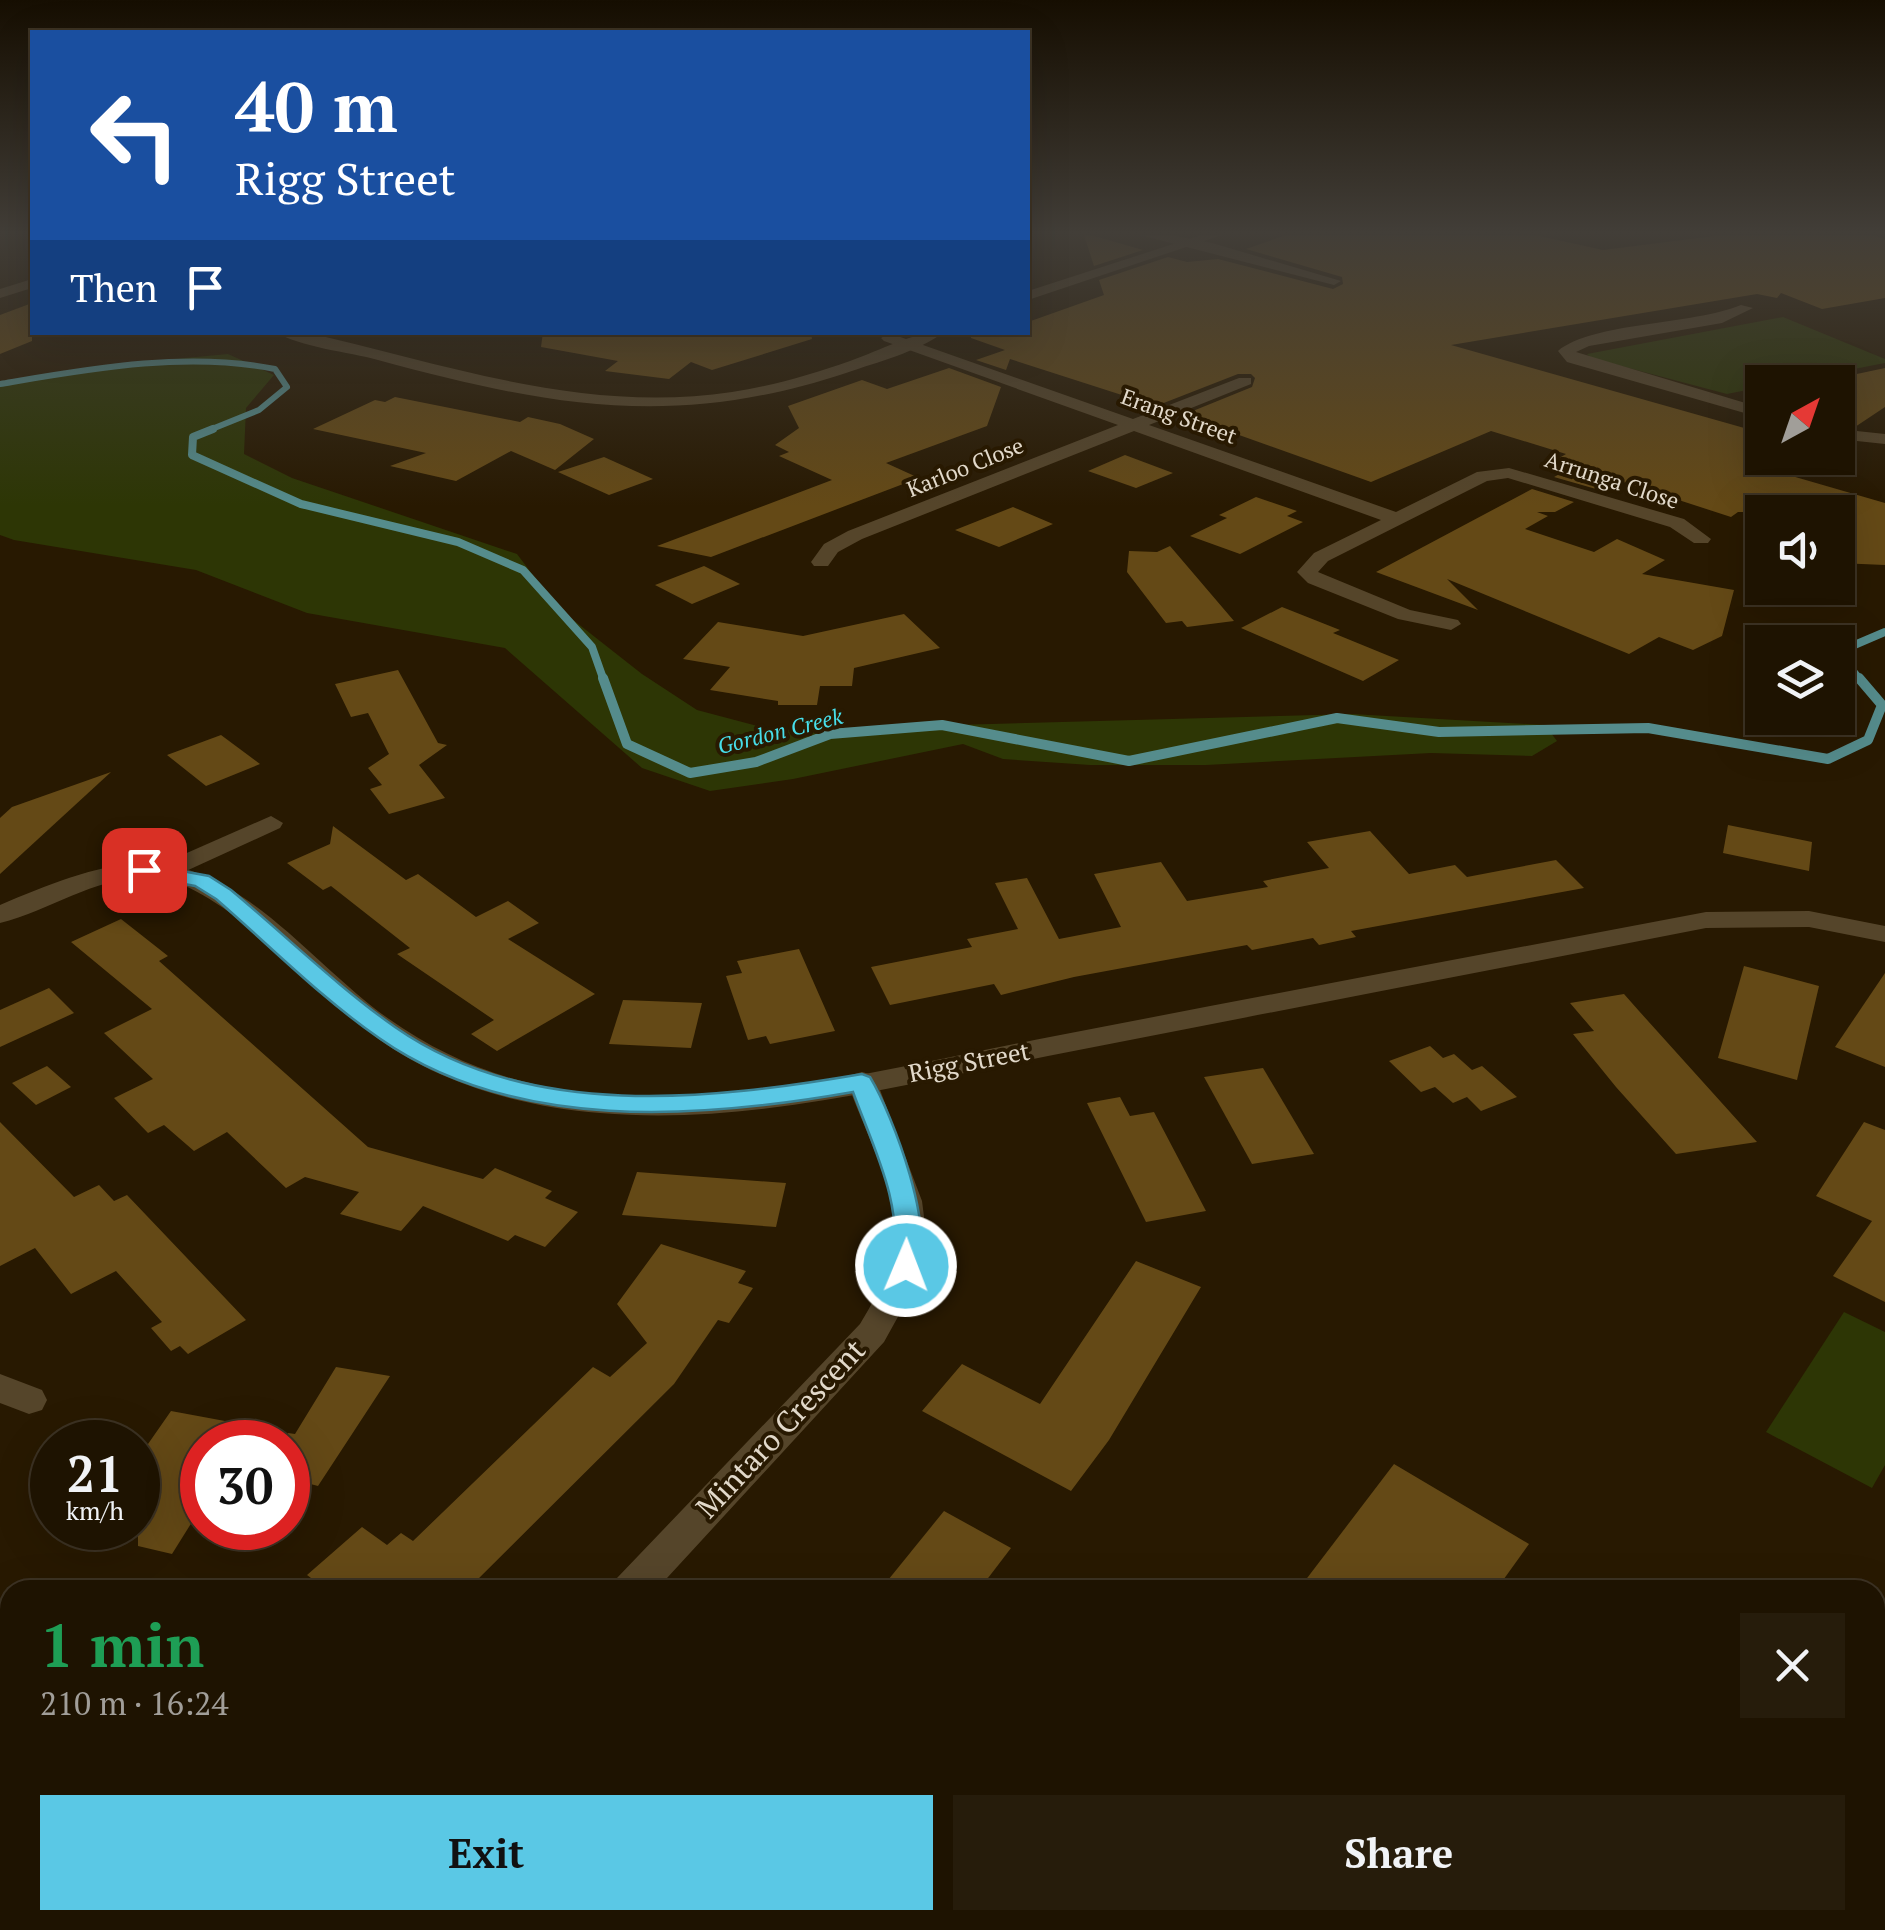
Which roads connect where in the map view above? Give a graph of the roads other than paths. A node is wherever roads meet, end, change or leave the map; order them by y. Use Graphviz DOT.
graph roads {
  1 [pos="1682,325"];
  2 [pos="297,335"];
  3 [pos="908,339"];
  4 [pos="326,341"];
  5 [pos="1244,380"];
  6 [pos="1745,408"];
  7 [pos="1134,424"];
  8 [pos="1855,436"];
  9 [pos="1885,439"];
  10 [pos="1397,519"];
  11 [pos="1700,539"];
  12 [pos="821,562"];
  13 [pos="1451,624"];
  14 [pos="271,823"];
  15 [pos="164,872"];
  16 [pos="0,915"];
  17 [pos="1774,918"];
  18 [pos="1885,934"];
  19 [pos="1885,949"];
  20 [pos="862,1082"];
  21 [pos="640,1580"];
  1 -- 6 [label="street"];
  2 -- 4 [label="street"];
  3 -- 4 [label="street, Erang Street"];
  3 -- 4 [label="street"];
  3 -- 7 [label="street, Erang Street"];
  5 -- 7 [label="street, Karloo Close"];
  7 -- 10 [label="street, Erang Street"];
  7 -- 12 [label="street, Karloo Close"];
  8 -- 9 [label="street"];
  10 -- 11 [label="street, Arrunga Close"];
  10 -- 13 [label="street, Arrunga Close"];
  14 -- 15 [label="street, Rigg Street"];
  15 -- 16 [label="street, Rigg Street"];
  15 -- 20 [label="street, Rigg Street"];
  17 -- 18 [label="street, Rigg Street"];
  17 -- 19 [label="street, Rigg Street"];
  17 -- 20 [label="street, Rigg Street"];
  20 -- 21 [label="street, Mintaro Crescent"];
}
